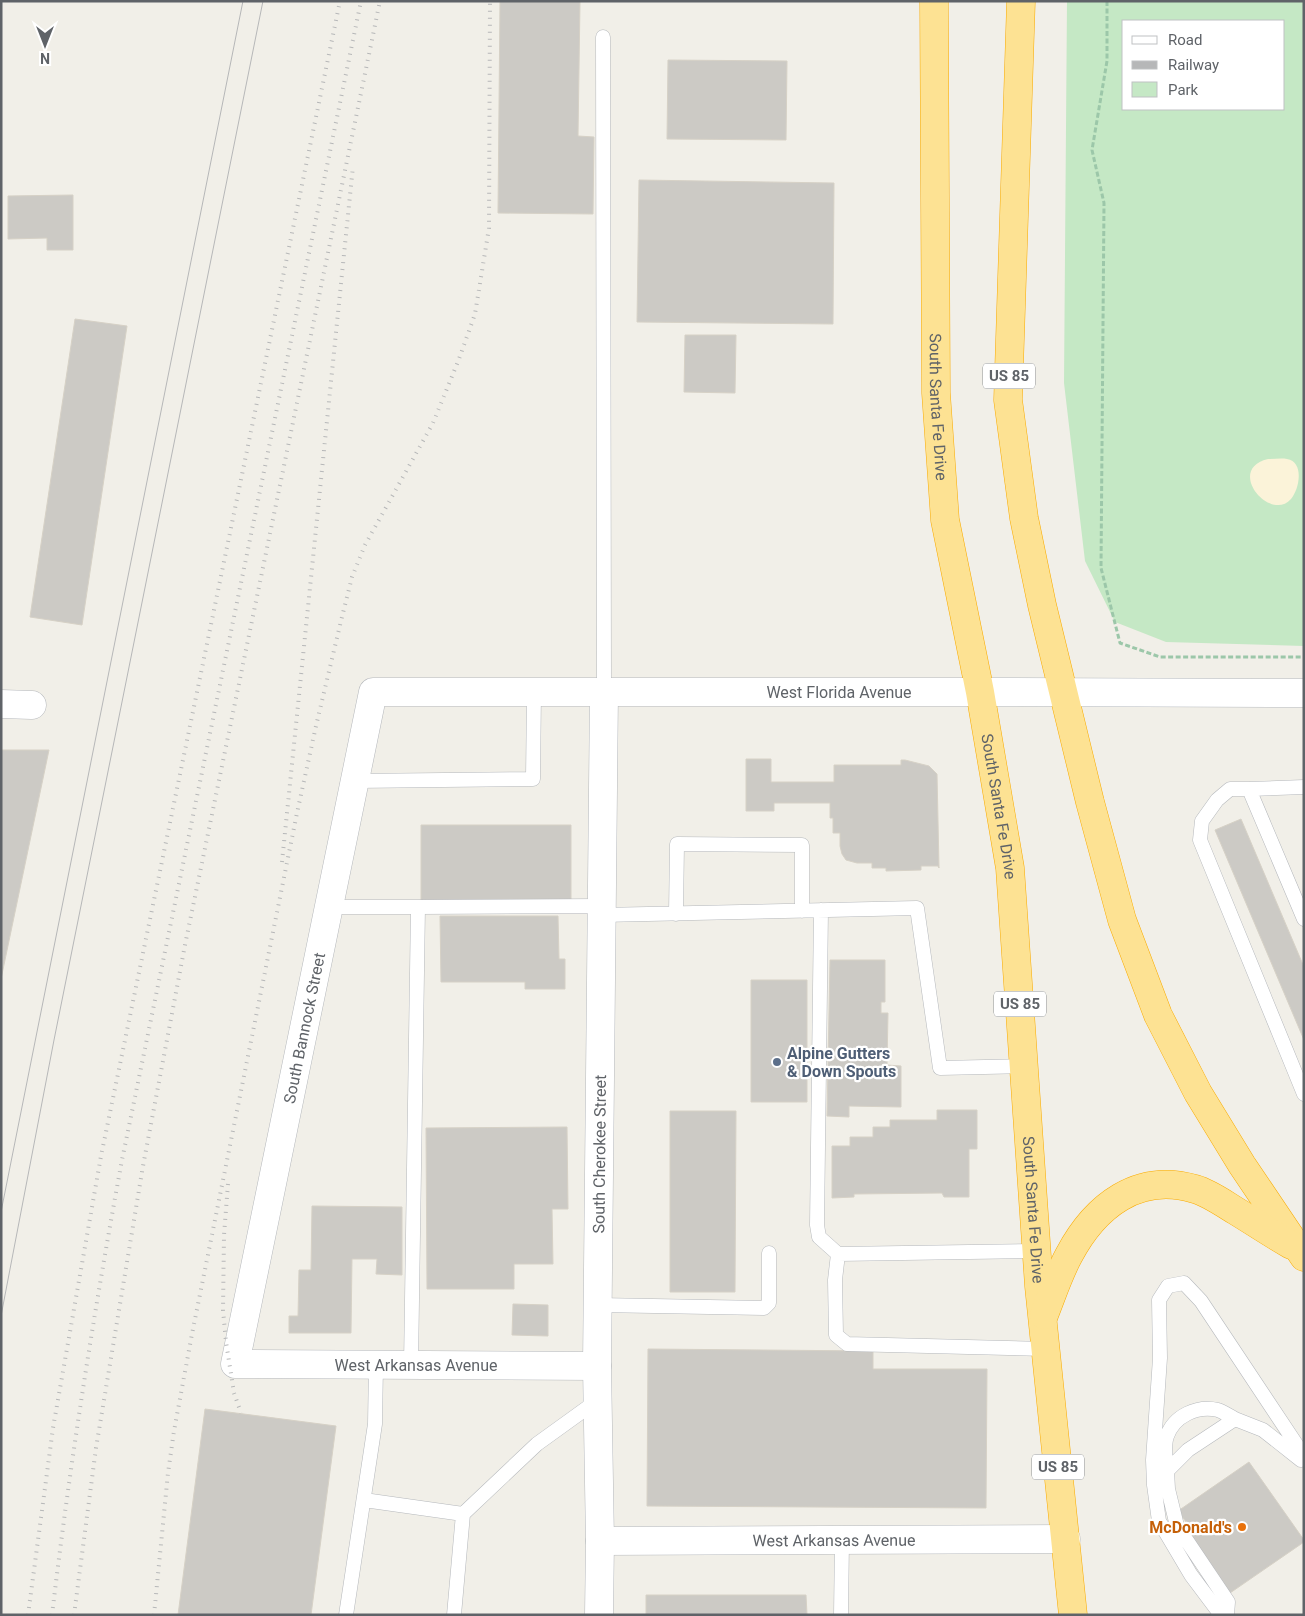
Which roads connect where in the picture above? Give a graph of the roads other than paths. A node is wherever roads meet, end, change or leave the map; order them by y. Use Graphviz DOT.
graph roads {
  1 [pos="934,1"];
  2 [pos="1021,1"];
  3 [pos="603,37"];
  4 [pos="373,692"];
  5 [pos="534,692"];
  6 [pos="604,692"];
  7 [pos="980,692"];
  8 [pos="1064,692"];
  9 [pos="1304,693"];
  10 [pos="1,704"];
  11 [pos="32,705"];
  12 [pos="354,781"];
  13 [pos="1304,787"];
  14 [pos="1249,789"];
  15 [pos="329,907"];
  16 [pos="418,907"];
  17 [pos="821,910"];
  18 [pos="601,911"];
  19 [pos="802,911"];
  20 [pos="676,914"];
  21 [pos="1304,919"];
  22 [pos="1024,1066"];
  23 [pos="1304,1094"];
  24 [pos="1037,1251"];
  25 [pos="769,1253"];
  26 [pos="1301,1253"];
  27 [pos="838,1254"];
  28 [pos="598,1305"];
  29 [pos="1042,1318"];
  30 [pos="1046,1350"];
  31 [pos="235,1364"];
  32 [pos="376,1364"];
  33 [pos="411,1364"];
  34 [pos="597,1366"];
  35 [pos="598,1400"];
  36 [pos="1235,1419"];
  37 [pos="1304,1456"];
  38 [pos="1304,1462"];
  39 [pos="1167,1471"];
  40 [pos="364,1500"];
  41 [pos="463,1514"];
  42 [pos="1066,1539"];
  43 [pos="842,1540"];
  44 [pos="600,1541"];
  45 [pos="346,1615"];
  46 [pos="454,1615"];
  47 [pos="599,1615"];
  48 [pos="841,1615"];
  49 [pos="1073,1615"];
  50 [pos="1221,1615"];
  51 [pos="1227,1615"];
  1 -- 7 [label="highway, South Santa Fe Drive / US 85"];
  2 -- 8 [label="highway, US 85"];
  3 -- 6 [label="lane"];
  4 -- 5 [label="street, West Florida Avenue"];
  4 -- 12 [label="street, South Bannock Street"];
  5 -- 6 [label="street, West Florida Avenue"];
  5 -- 12 [label="lane"];
  6 -- 7 [label="street, West Florida Avenue"];
  6 -- 18 [label="street, South Cherokee Street"];
  7 -- 8 [label="street, West Florida Avenue"];
  7 -- 22 [label="highway, South Santa Fe Drive / US 85"];
  8 -- 9 [label="street, West Florida Avenue"];
  8 -- 26 [label="highway, US 85"];
  10 -- 11 [label="street"];
  12 -- 15 [label="street, South Bannock Street"];
  13 -- 14 [label="lane"];
  14 -- 21 [label="lane"];
  14 -- 23 [label="lane"];
  15 -- 16 [label="lane"];
  15 -- 31 [label="street, South Bannock Street"];
  16 -- 18 [label="lane"];
  16 -- 33 [label="lane"];
  17 -- 19 [label="lane"];
  17 -- 22 [label="lane"];
  17 -- 27 [label="lane"];
  18 -- 20 [label="lane"];
  18 -- 28 [label="street, South Cherokee Street"];
  19 -- 20 [label="lane"];
  19 -- 20 [label="lane"];
  22 -- 24 [label="highway, South Santa Fe Drive / US 85"];
  24 -- 27 [label="lane"];
  24 -- 29 [label="highway, South Santa Fe Drive / US 85"];
  25 -- 28 [label="lane"];
  26 -- 29 [label="highway"];
  27 -- 30 [label="lane"];
  28 -- 34 [label="street, South Cherokee Street"];
  29 -- 30 [label="highway, South Santa Fe Drive / US 85"];
  30 -- 42 [label="highway, South Santa Fe Drive / US 85"];
  31 -- 32 [label="street, West Arkansas Avenue"];
  32 -- 33 [label="street, West Arkansas Avenue"];
  32 -- 40 [label="lane"];
  33 -- 34 [label="street, West Arkansas Avenue"];
  34 -- 35 [label="street, South Cherokee Street"];
  35 -- 41 [label="lane"];
  35 -- 44 [label="street, South Cherokee Street"];
  36 -- 38 [label="lane"];
  36 -- 39 [label="lane"];
  36 -- 39 [label="lane"];
  37 -- 50 [label="lane"];
  39 -- 51 [label="lane"];
  40 -- 41 [label="lane"];
  40 -- 45 [label="lane"];
  41 -- 46 [label="lane"];
  42 -- 43 [label="street, West Arkansas Avenue"];
  42 -- 49 [label="highway, South Santa Fe Drive / US 85"];
  43 -- 44 [label="street, West Arkansas Avenue"];
  43 -- 48 [label="lane"];
  44 -- 47 [label="street, South Cherokee Street"];
}
